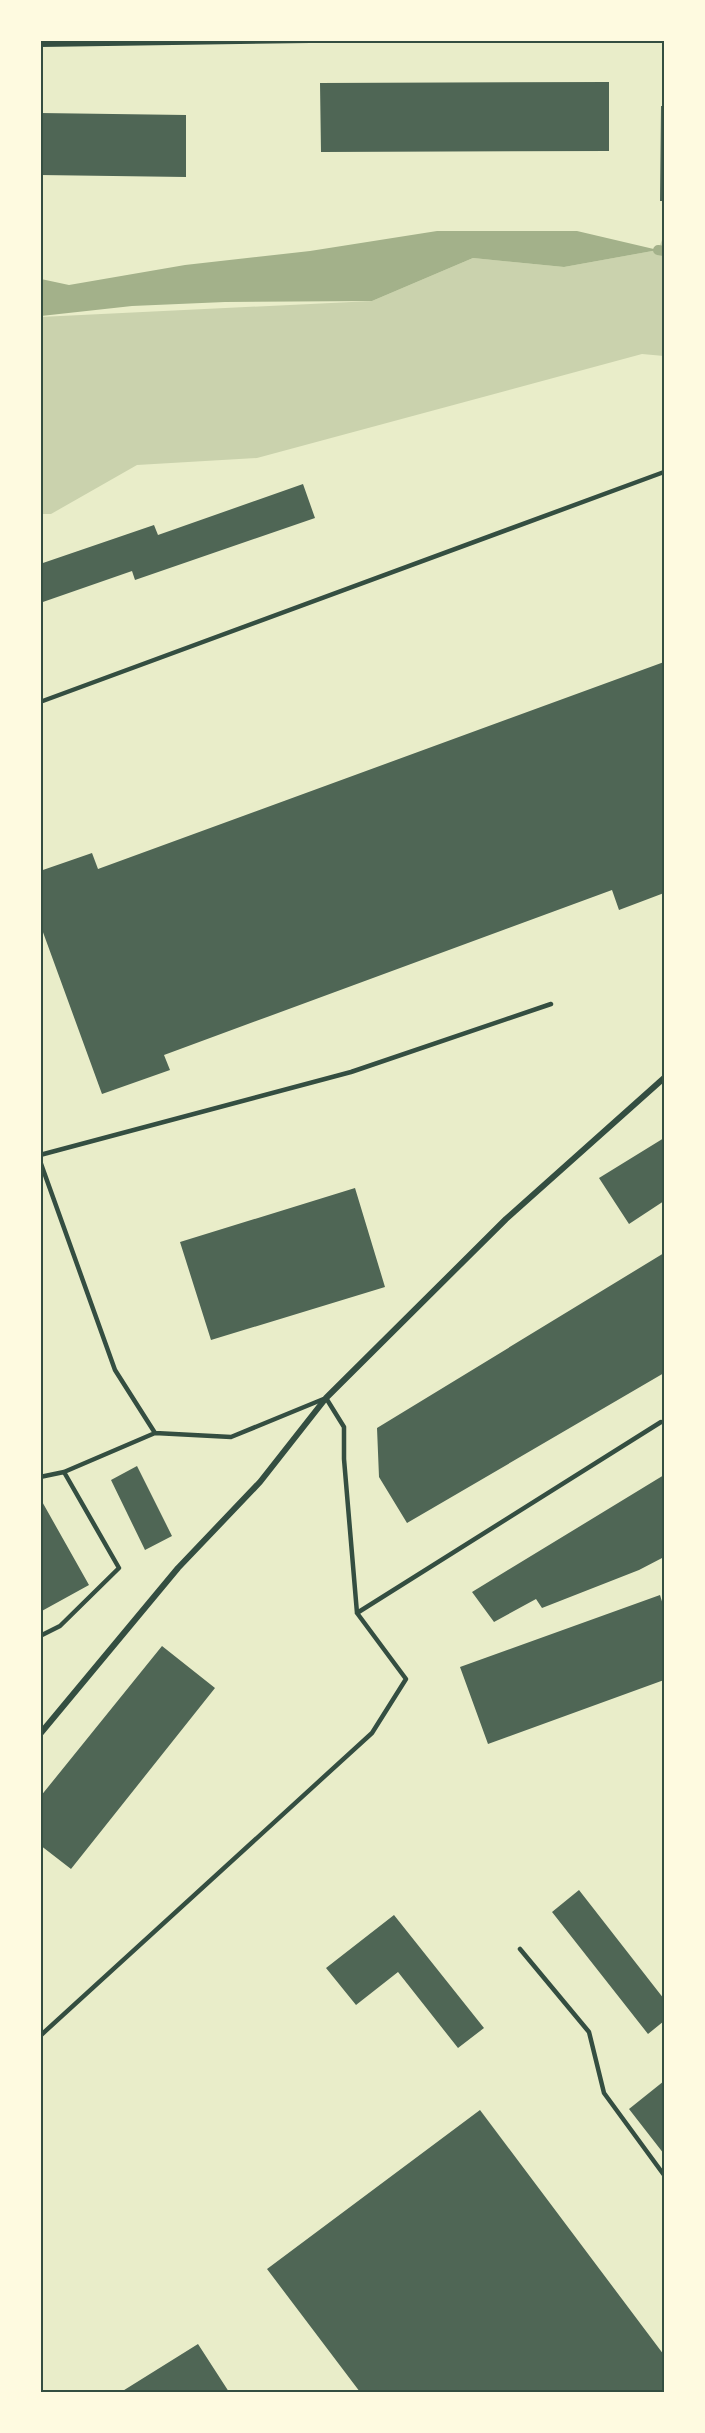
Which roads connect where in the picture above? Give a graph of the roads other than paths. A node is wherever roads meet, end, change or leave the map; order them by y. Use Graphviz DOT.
graph roads {
  1 [pos="310,40"];
  2 [pos="40,44"];
  3 [pos="664,472"];
  4 [pos="40,702"];
  5 [pos="551,1004"];
  6 [pos="664,1078"];
  7 [pos="40,1155"];
  8 [pos="40,1161"];
  9 [pos="326,1398"];
  10 [pos="661,1422"];
  11 [pos="155,1433"];
  12 [pos="64,1472"];
  13 [pos="40,1477"];
  14 [pos="357,1613"];
  15 [pos="40,1636"];
  16 [pos="40,1734"];
  17 [pos="520,1949"];
  18 [pos="40,2036"];
  19 [pos="664,2175"];
  1 -- 2 [label="street"];
  3 -- 4 [label="lane"];
  5 -- 7 [label="lane"];
  6 -- 9 [label="street"];
  8 -- 11 [label="lane"];
  9 -- 11 [label="lane"];
  9 -- 14 [label="lane"];
  9 -- 16 [label="street"];
  10 -- 14 [label="lane"];
  11 -- 12 [label="lane"];
  12 -- 13 [label="lane"];
  12 -- 15 [label="lane"];
  14 -- 18 [label="lane"];
  17 -- 19 [label="lane"];
}
